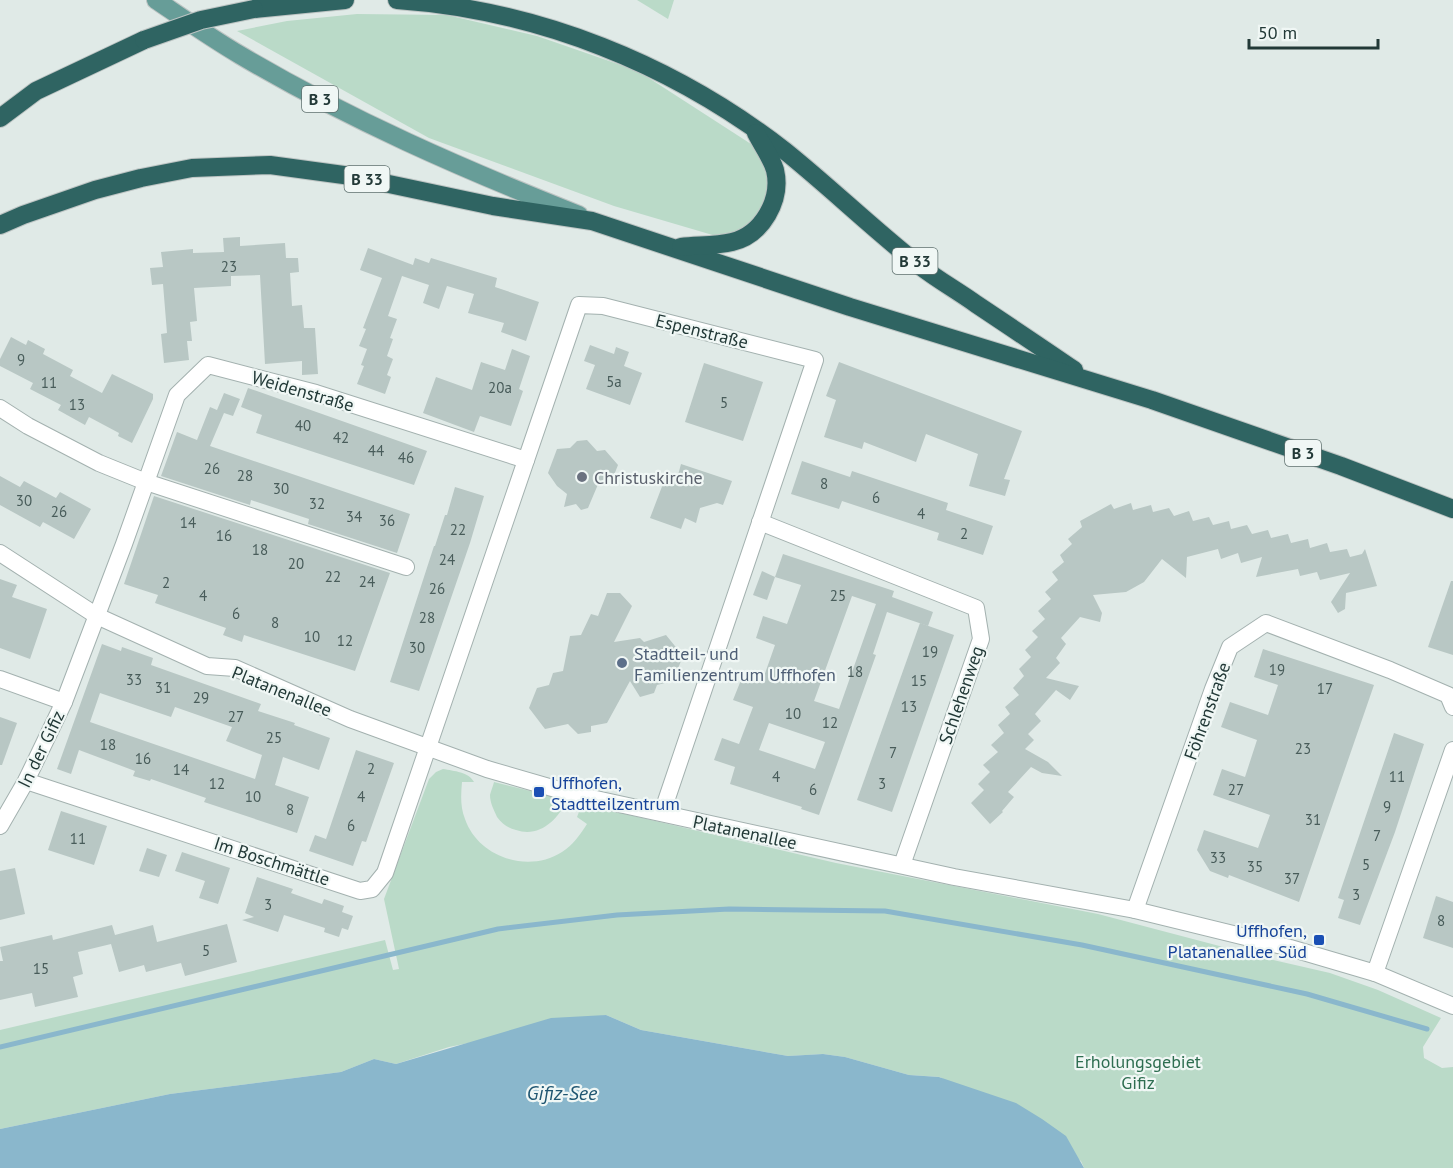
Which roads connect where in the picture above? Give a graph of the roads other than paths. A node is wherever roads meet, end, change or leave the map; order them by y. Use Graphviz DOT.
graph roads {
  1 [pos="156,0"];
  2 [pos="345,0"];
  3 [pos="397,0"];
  4 [pos="0,118"];
  5 [pos="753,128"];
  6 [pos="592,221"];
  7 [pos="0,225"];
  8 [pos="673,248"];
  9 [pos="1088,380"];
  10 [pos="0,408"];
  11 [pos="526,460"];
  12 [pos="146,482"];
  13 [pos="1453,509"];
  14 [pos="760,522"];
  15 [pos="0,553"];
  16 [pos="405,567"];
  17 [pos="97,616"];
  18 [pos="0,679"];
  19 [pos="64,702"];
  20 [pos="1453,706"];
  21 [pos="428,747"];
  22 [pos="1453,750"];
  23 [pos="26,781"];
  24 [pos="662,813"];
  25 [pos="0,826"];
  26 [pos="902,865"];
  27 [pos="1135,910"];
  28 [pos="1375,973"];
  29 [pos="1453,1006"];
  1 -- 6 [label="main road, B 3"];
  2 -- 4 [label="highway, bridge"];
  3 -- 5 [label="highway, B 33"];
  5 -- 8 [label="highway"];
  5 -- 9 [label="highway, B 33"];
  6 -- 7 [label="highway, B 33"];
  6 -- 8 [label="highway, B 3"];
  8 -- 9 [label="highway, B 3"];
  9 -- 13 [label="highway, B 3"];
  10 -- 12 [label="street"];
  11 -- 12 [label="street, Weidenstraße"];
  11 -- 14 [label="street, Espenstraße"];
  11 -- 21 [label="street, Espenstraße"];
  12 -- 16 [label="street"];
  12 -- 17 [label="street, Weidenstraße"];
  14 -- 24 [label="street, Espenstraße"];
  14 -- 26 [label="street, Schlehenweg"];
  15 -- 17 [label="street, Platanenallee"];
  17 -- 19 [label="street, In der Gifiz"];
  17 -- 21 [label="street, Platanenallee"];
  18 -- 19 [label="street, In der Gifiz"];
  19 -- 23 [label="street, In der Gifiz"];
  20 -- 27 [label="street, Föhrenstraße"];
  21 -- 23 [label="street, Im Boschmättle"];
  21 -- 24 [label="street, Platanenallee"];
  22 -- 28 [label="street"];
  23 -- 25 [label="street, In der Gifiz"];
  24 -- 26 [label="street, Platanenallee"];
  26 -- 27 [label="street, Platanenallee"];
  27 -- 28 [label="street, Platanenallee"];
  28 -- 29 [label="street, Platanenallee"];
}
